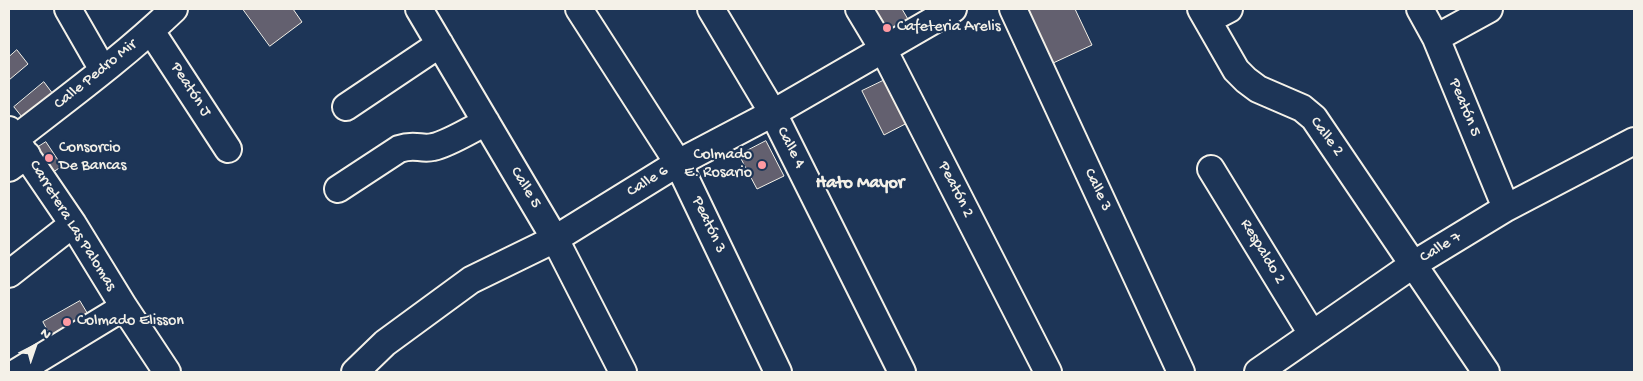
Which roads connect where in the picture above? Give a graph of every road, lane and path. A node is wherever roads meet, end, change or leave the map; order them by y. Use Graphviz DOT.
graph roads {
  1 [pos="68,9"];
  2 [pos="174,9"];
  3 [pos="419,9"];
  4 [pos="579,9"];
  5 [pos="711,9"];
  6 [pos="859,9"];
  7 [pos="953,9"];
  8 [pos="1013,9"];
  9 [pos="1420,9"];
  10 [pos="1489,9"];
  11 [pos="1213,12"];
  12 [pos="151,31"];
  13 [pos="1436,38"];
  14 [pos="440,44"];
  15 [pos="883,49"];
  16 [pos="103,70"];
  17 [pos="346,107"];
  18 [pos="773,113"];
  19 [pos="486,122"];
  20 [pos="1634,141"];
  21 [pos="15,148"];
  22 [pos="228,149"];
  23 [pos="678,163"];
  24 [pos="1211,169"];
  25 [pos="338,189"];
  26 [pos="1506,208"];
  27 [pos="74,224"];
  28 [pos="555,239"];
  29 [pos="1414,264"];
  30 [pos="9,274"];
  31 [pos="124,307"];
  32 [pos="1312,334"];
  33 [pos="17,372"];
  34 [pos="167,372"];
  35 [pos="355,372"];
  36 [pos="623,372"];
  37 [pos="778,372"];
  38 [pos="902,372"];
  39 [pos="1048,372"];
  40 [pos="1182,372"];
  41 [pos="1258,372"];
  42 [pos="1486,372"];
  1 -- 16 [label="street"];
  2 -- 12 [label="street, Calle Pedro Mir"];
  3 -- 14 [label="street, Calle 5"];
  4 -- 23 [label="street, Peatón 3"];
  5 -- 18 [label="street, Calle 4"];
  6 -- 15 [label="street, Peatón 2"];
  7 -- 15 [label="street, Calle 6"];
  8 -- 40 [label="street, Calle 3"];
  9 -- 13 [label="street, Peatón 5"];
  10 -- 13 [label="street"];
  11 -- 29 [label="street, Calle 2"];
  12 -- 16 [label="street, Calle Pedro Mir"];
  12 -- 22 [label="street, Peatón J"];
  13 -- 26 [label="street, Peatón 5"];
  14 -- 17 [label="street"];
  14 -- 19 [label="street, Calle 5"];
  15 -- 18 [label="street, Calle 6"];
  15 -- 39 [label="street, Peatón 2"];
  16 -- 21 [label="street, Calle Pedro Mir"];
  18 -- 23 [label="street, Calle 6"];
  18 -- 38 [label="street, Calle 4"];
  19 -- 25 [label="street"];
  19 -- 28 [label="street, Calle 5"];
  20 -- 26 [label="street, Calle 7"];
  21 -- 27 [label="street, Carretera Las Palomas"];
  23 -- 28 [label="street, Calle 6"];
  23 -- 37 [label="street, Peatón 3"];
  24 -- 32 [label="street, Respaldo 2"];
  26 -- 29 [label="street, Calle 7"];
  27 -- 30 [label="street"];
  27 -- 31 [label="street, Carretera Las Palomas"];
  28 -- 35 [label="street, Calle 6"];
  28 -- 36 [label="street, Calle 5"];
  29 -- 32 [label="street, Calle 7"];
  29 -- 42 [label="street, Calle 2"];
  31 -- 33 [label="street"];
  31 -- 34 [label="street, Carretera Las Palomas"];
  32 -- 41 [label="street, Calle 7"];
}
